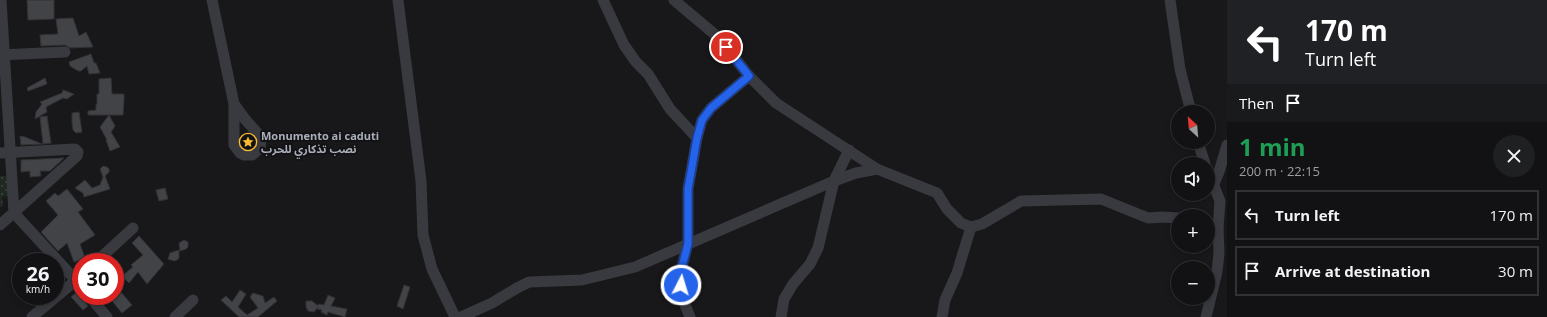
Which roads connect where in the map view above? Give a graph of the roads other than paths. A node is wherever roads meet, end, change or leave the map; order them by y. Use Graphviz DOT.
graph roads {
  1 [pos="1,0"];
  2 [pos="212,0"];
  3 [pos="398,0"];
  4 [pos="603,0"];
  5 [pos="674,0"];
  6 [pos="1170,0"];
  7 [pos="65,52"];
  8 [pos="2,55"];
  9 [pos="749,76"];
  10 [pos="234,104"];
  11 [pos="1189,105"];
  12 [pos="697,138"];
  13 [pos="1227,145"];
  14 [pos="849,150"];
  15 [pos="12,152"];
  16 [pos="0,153"];
  17 [pos="877,169"];
  18 [pos="834,181"];
  19 [pos="1215,182"];
  20 [pos="1215,187"];
  21 [pos="14,213"];
  22 [pos="1171,218"];
  23 [pos="1215,219"];
  24 [pos="0,225"];
  25 [pos="971,227"];
  26 [pos="133,228"];
  27 [pos="1215,235"];
  28 [pos="688,244"];
  29 [pos="1227,252"];
  30 [pos="106,253"];
  31 [pos="1216,272"];
  32 [pos="72,273"];
  33 [pos="72,286"];
  34 [pos="193,300"];
  35 [pos="97,305"];
  36 [pos="32,317"];
  37 [pos="107,317"];
  38 [pos="175,317"];
  39 [pos="455,317"];
  40 [pos="461,317"];
  41 [pos="690,317"];
  42 [pos="781,317"];
  43 [pos="942,317"];
  44 [pos="1206,317"];
  1 -- 8 [label="street"];
  2 -- 10 [label="street"];
  3 -- 39 [label="street"];
  4 -- 12 [label="street"];
  5 -- 9 [label="street"];
  6 -- 11 [label="street"];
  7 -- 8 [label="street"];
  8 -- 15 [label="street"];
  9 -- 12 [label="street"];
  9 -- 14 [label="street"];
  12 -- 28 [label="street"];
  13 -- 19 [label="street"];
  14 -- 17 [label="street"];
  14 -- 18 [label="street"];
  15 -- 16 [label="street"];
  15 -- 21 [label="street"];
  15 -- 21 [label="street"];
  17 -- 18 [label="street"];
  17 -- 25 [label="street"];
  18 -- 28 [label="street"];
  18 -- 42 [label="street"];
  20 -- 23 [label="street"];
  21 -- 24 [label="street"];
  21 -- 32 [label="street"];
  22 -- 25 [label="street"];
  25 -- 43 [label="street"];
  26 -- 30 [label="street"];
  27 -- 31 [label="street"];
  28 -- 40 [label="street"];
  28 -- 41 [label="street"];
  29 -- 31 [label="street"];
  31 -- 44 [label="street"];
  33 -- 36 [label="street"];
  34 -- 38 [label="street"];
  35 -- 37 [label="street"];
}
